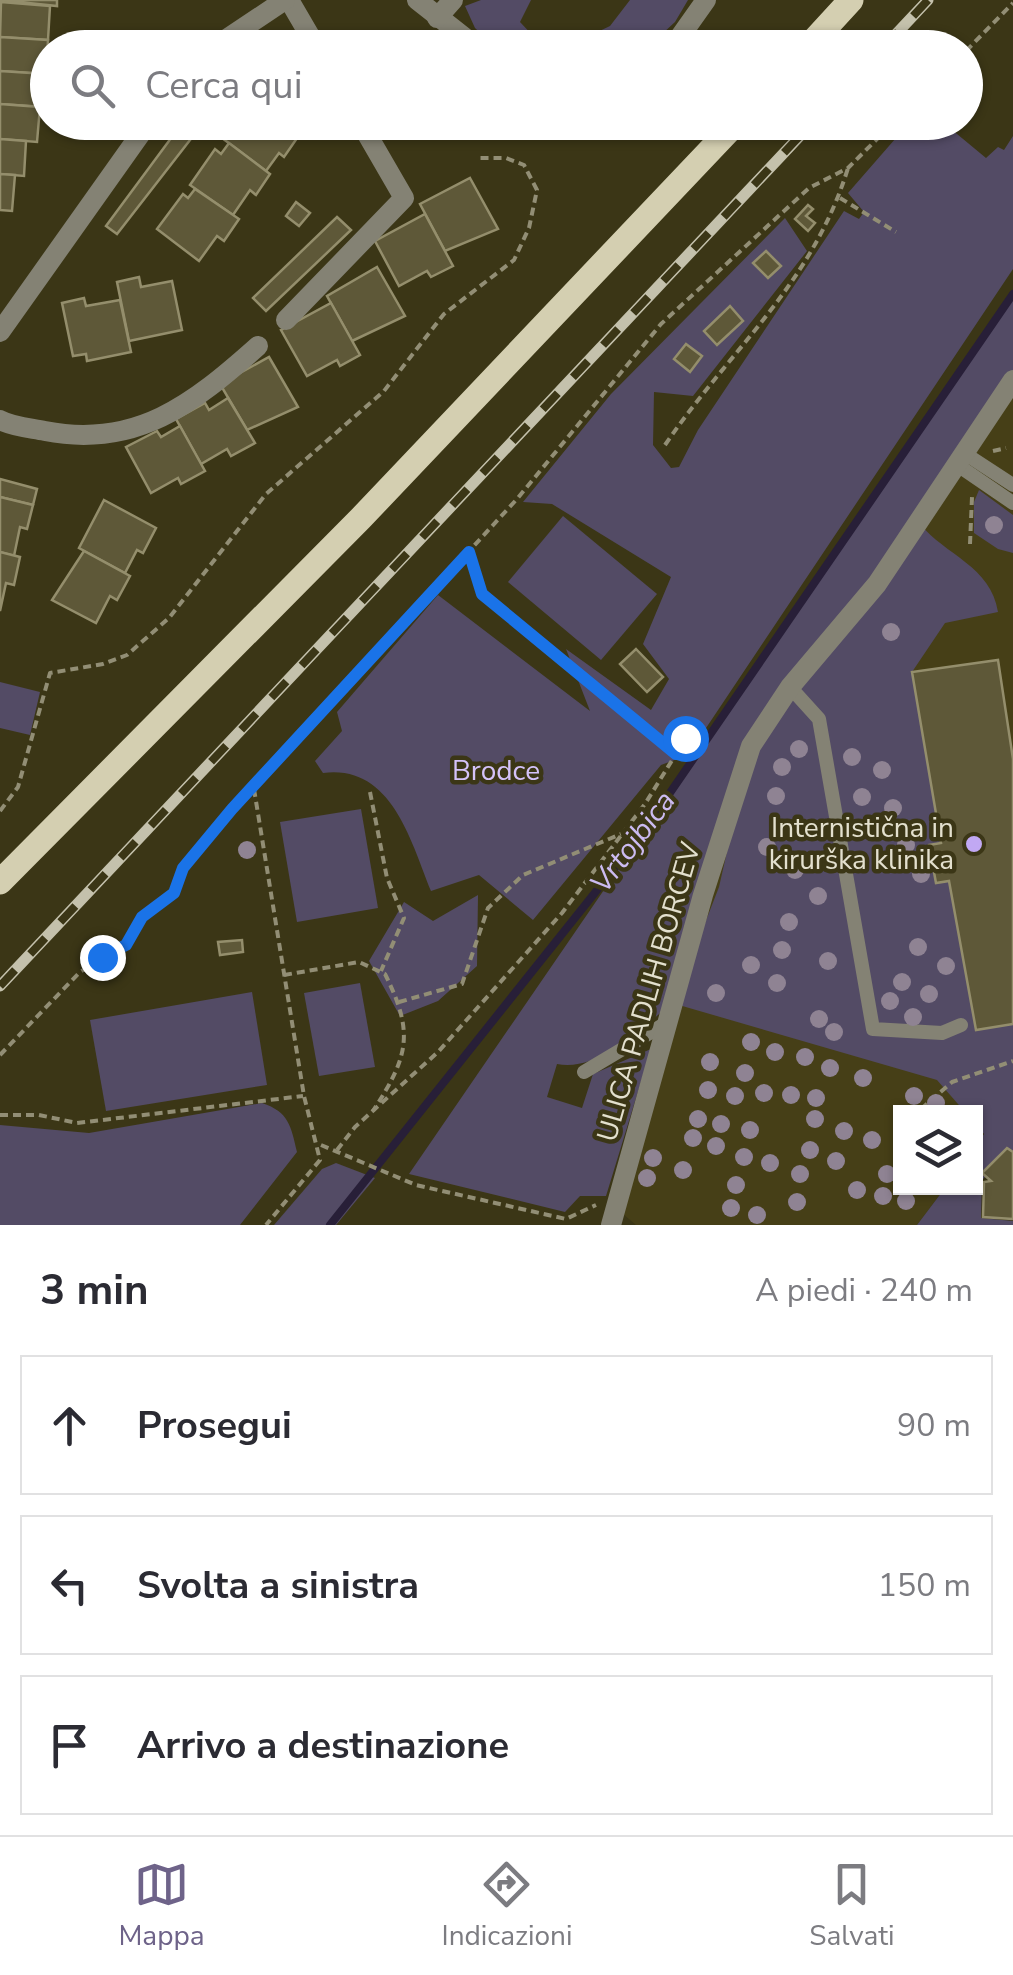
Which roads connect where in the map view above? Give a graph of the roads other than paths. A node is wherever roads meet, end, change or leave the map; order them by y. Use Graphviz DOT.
graph roads {
  1 [pos="287,0"];
  2 [pos="417,0"];
  3 [pos="453,0"];
  4 [pos="706,0"];
  5 [pos="851,0"];
  6 [pos="437,18"];
  7 [pos="241,30"];
  8 [pos="306,30"];
  9 [pos="453,30"];
  10 [pos="685,30"];
  11 [pos="824,30"];
  12 [pos="136,140"];
  13 [pos="370,140"];
  14 [pos="721,140"];
  15 [pos="286,320"];
  16 [pos="0,332"];
  17 [pos="258,346"];
  18 [pos="1013,380"];
  19 [pos="0,420"];
  20 [pos="960,458"];
  21 [pos="1013,485"];
  22 [pos="1013,503"];
  23 [pos="790,687"];
  24 [pos="0,882"];
  25 [pos="668,1022"];
  26 [pos="962,1025"];
  27 [pos="584,1072"];
  28 [pos="614,1216"];
  1 -- 7 [label="street"];
  1 -- 8 [label="street"];
  2 -- 6 [label="street"];
  3 -- 6 [label="street"];
  4 -- 10 [label="street"];
  5 -- 11 [label="main road"];
  6 -- 9 [label="street"];
  12 -- 16 [label="street"];
  13 -- 15 [label="street"];
  14 -- 24 [label="main road"];
  17 -- 19 [label="street"];
  18 -- 20 [label="street, ULICA PADLIH BORCEV"];
  20 -- 21 [label="lane"];
  20 -- 22 [label="lane"];
  20 -- 23 [label="street, ULICA PADLIH BORCEV"];
  23 -- 25 [label="street, ULICA PADLIH BORCEV"];
  23 -- 26 [label="lane"];
  25 -- 27 [label="lane"];
  25 -- 28 [label="street, ULICA PADLIH BORCEV"];
}
